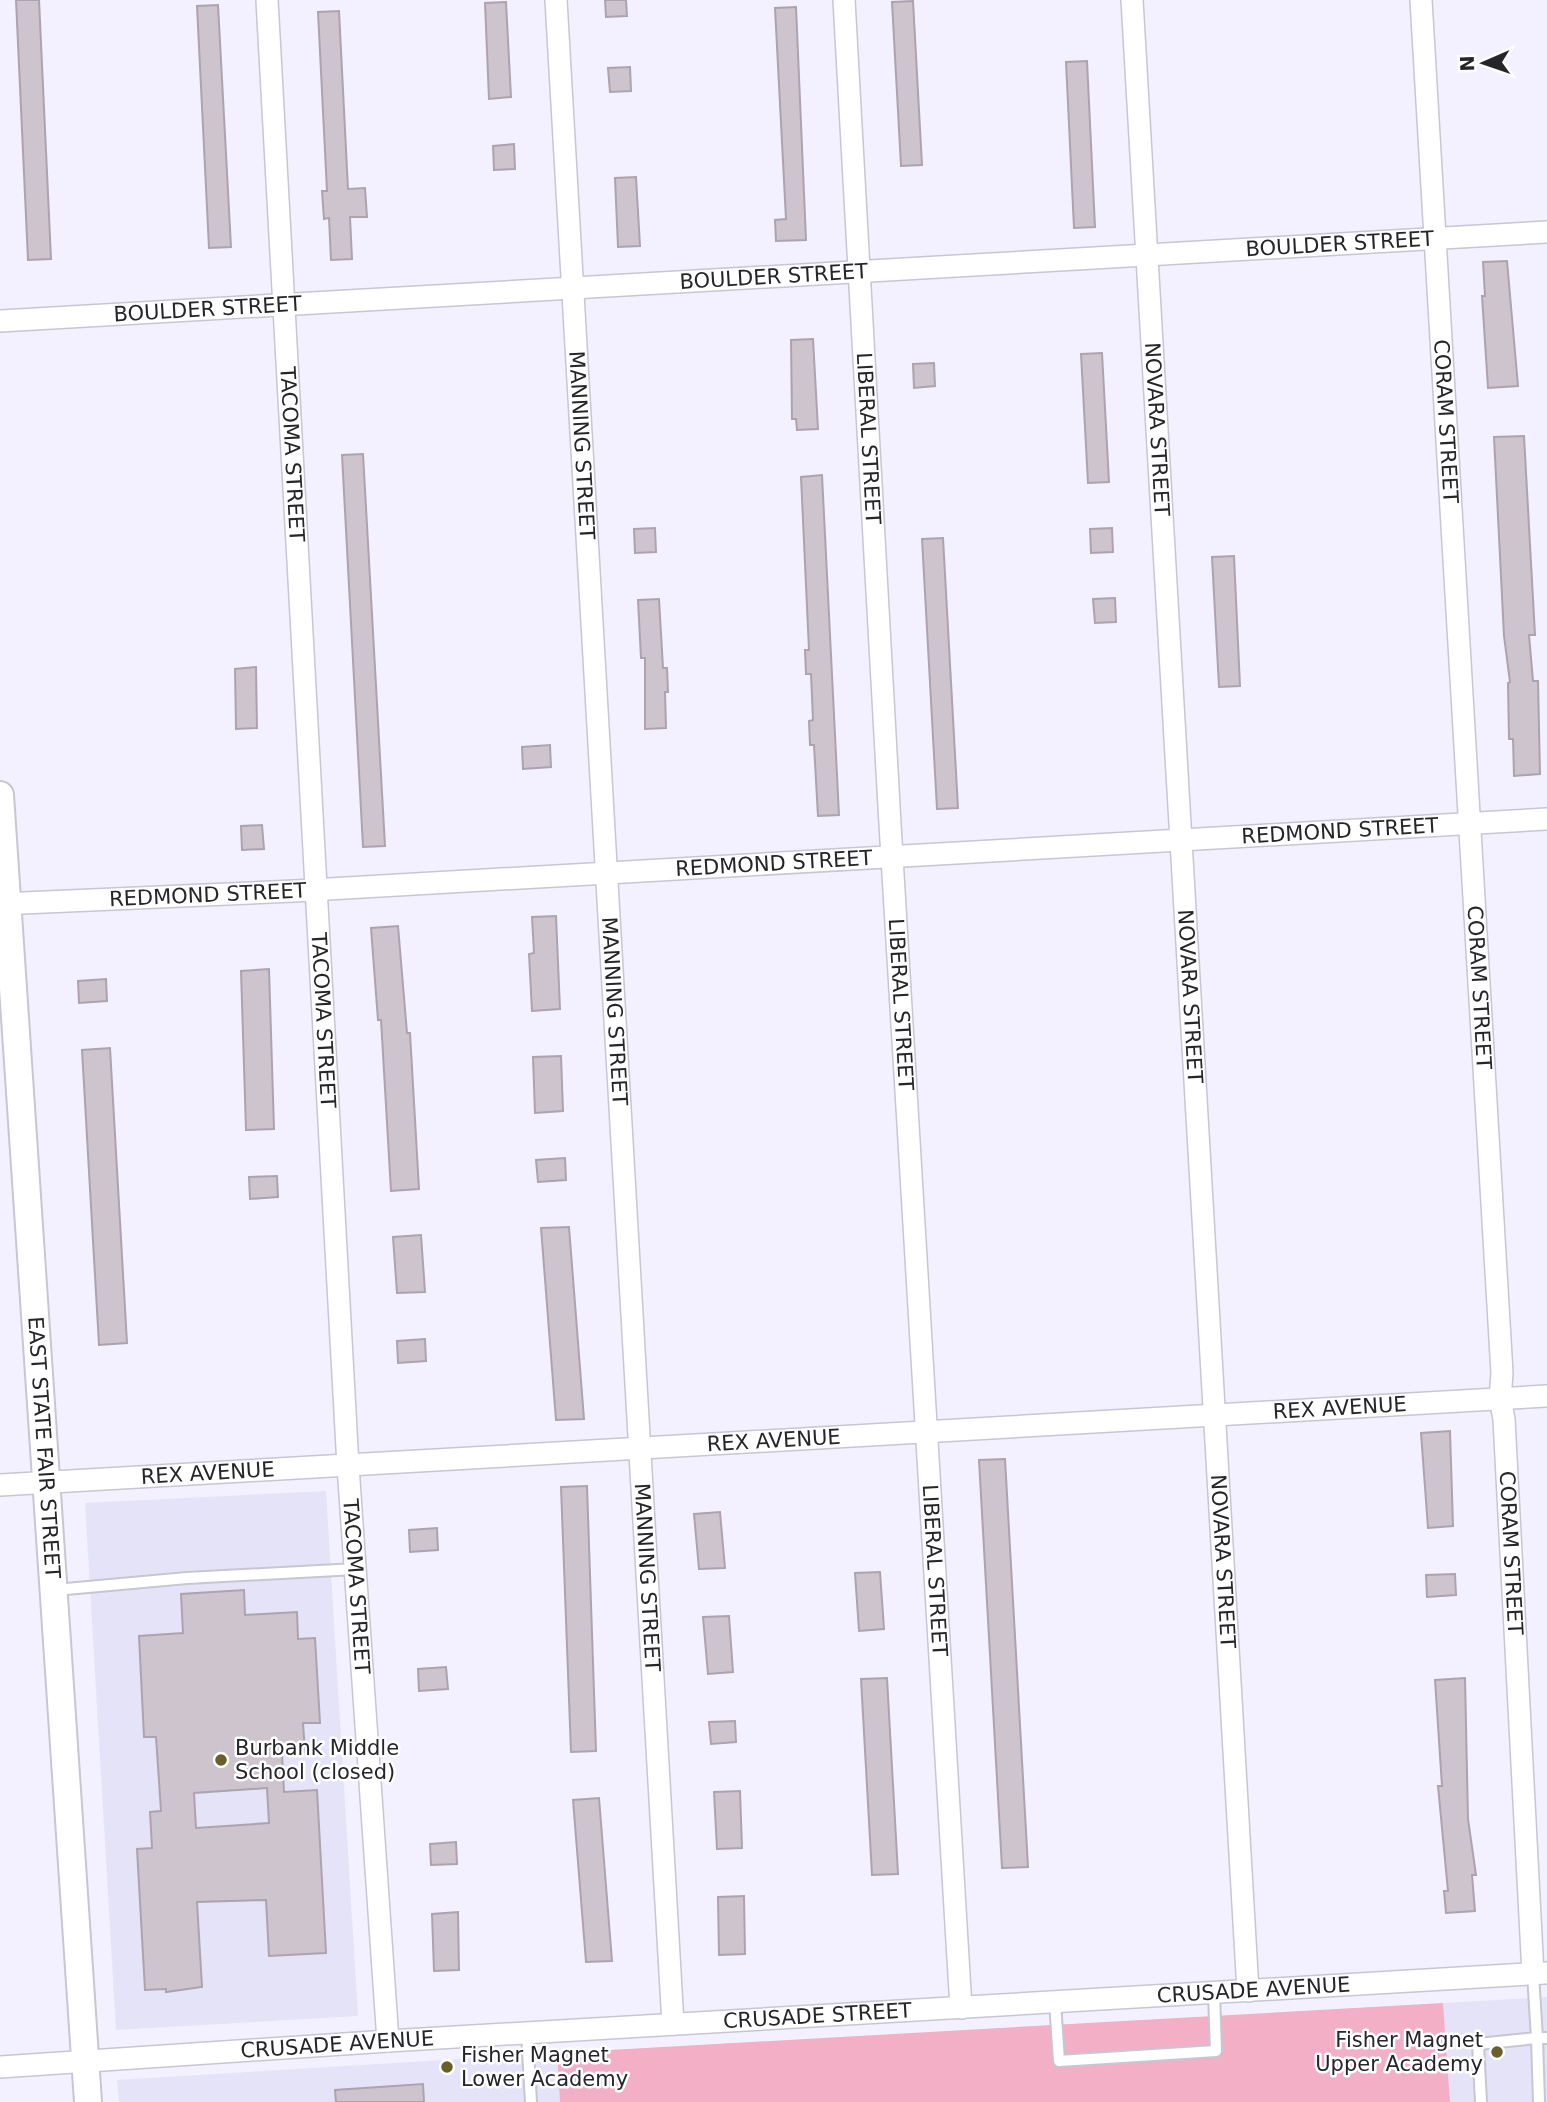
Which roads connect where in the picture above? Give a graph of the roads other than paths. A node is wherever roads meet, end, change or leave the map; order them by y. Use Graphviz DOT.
graph roads {
  1 [pos="267,0"];
  2 [pos="556,0"];
  3 [pos="844,0"];
  4 [pos="1132,0"];
  5 [pos="1421,0"];
  6 [pos="1547,232"];
  7 [pos="1434,238"];
  8 [pos="1145,254"];
  9 [pos="859,271"];
  10 [pos="571,288"];
  11 [pos="283,305"];
  12 [pos="0,321"];
  13 [pos="0,795"];
  14 [pos="1547,819"];
  15 [pos="1467,823"];
  16 [pos="1179,840"];
  17 [pos="892,857"];
  18 [pos="604,873"];
  19 [pos="315,890"];
  20 [pos="4,904"];
  21 [pos="1547,1396"];
  22 [pos="1500,1399"];
  23 [pos="1213,1416"];
  24 [pos="928,1432"];
  25 [pos="640,1449"];
  26 [pos="348,1466"];
  27 [pos="48,1482"];
  28 [pos="0,1485"];
  29 [pos="356,1569"];
  30 [pos="55,1590"];
  31 [pos="1540,1974"];
  32 [pos="1248,1991"];
  33 [pos="1213,1993"];
  34 [pos="1055,2002"];
  35 [pos="961,2008"];
  36 [pos="673,2024"];
  37 [pos="527,2033"];
  38 [pos="1542,2038"];
  39 [pos="388,2041"];
  40 [pos="86,2062"];
  41 [pos="0,2067"];
  42 [pos="88,2102"];
  43 [pos="531,2102"];
  44 [pos="1481,2102"];
  45 [pos="1539,2102"];
  1 -- 11 [label="street, TACOMA STREET"];
  2 -- 10 [label="street, MANNING STREET"];
  3 -- 9 [label="street, LIBERAL STREET"];
  4 -- 8 [label="street, NOVARA STREET"];
  5 -- 7 [label="street, CORAM STREET"];
  6 -- 7 [label="street, BOULDER STREET"];
  7 -- 8 [label="street, BOULDER STREET"];
  7 -- 15 [label="street, CORAM STREET"];
  8 -- 9 [label="street, BOULDER STREET"];
  8 -- 16 [label="street, NOVARA STREET"];
  9 -- 10 [label="street, BOULDER STREET"];
  9 -- 17 [label="street, LIBERAL STREET"];
  10 -- 11 [label="street, BOULDER STREET"];
  10 -- 18 [label="street, MANNING STREET"];
  11 -- 12 [label="street, BOULDER STREET"];
  11 -- 19 [label="street, TACOMA STREET"];
  13 -- 20 [label="street, EAST STATE FAIR STREET"];
  14 -- 15 [label="street, REDMOND STREET"];
  15 -- 16 [label="street, REDMOND STREET"];
  15 -- 22 [label="street, CORAM STREET"];
  16 -- 17 [label="street, REDMOND STREET"];
  16 -- 23 [label="street, NOVARA STREET"];
  17 -- 18 [label="street, REDMOND STREET"];
  17 -- 24 [label="street, LIBERAL STREET"];
  18 -- 19 [label="street, REDMOND STREET"];
  18 -- 25 [label="street, MANNING STREET"];
  19 -- 20 [label="street, REDMOND STREET"];
  19 -- 26 [label="street, TACOMA STREET"];
  20 -- 27 [label="street, EAST STATE FAIR STREET"];
  21 -- 22 [label="street, REX AVENUE"];
  22 -- 23 [label="street, REX AVENUE"];
  22 -- 31 [label="street, CORAM STREET"];
  23 -- 24 [label="street, REX AVENUE"];
  23 -- 32 [label="street, NOVARA STREET"];
  24 -- 25 [label="street, REX AVENUE"];
  24 -- 35 [label="street, LIBERAL STREET"];
  25 -- 26 [label="street, REX AVENUE"];
  25 -- 36 [label="street, MANNING STREET"];
  26 -- 27 [label="street, REX AVENUE"];
  26 -- 29 [label="street, TACOMA STREET"];
  27 -- 28 [label="street, REX AVENUE"];
  27 -- 30 [label="street, EAST STATE FAIR STREET"];
  29 -- 30 [label="lane"];
  29 -- 39 [label="street, TACOMA STREET"];
  30 -- 40 [label="street, EAST STATE FAIR STREET"];
  31 -- 32 [label="street, CRUSADE AVENUE"];
  31 -- 38 [label="lane"];
  32 -- 33 [label="street, CRUSADE AVENUE"];
  33 -- 34 [label="street, CRUSADE AVENUE"];
  33 -- 34 [label="lane"];
  34 -- 35 [label="street, CRUSADE AVENUE"];
  35 -- 36 [label="street, CRUSADE STREET"];
  36 -- 37 [label="street, CRUSADE AVENUE"];
  37 -- 39 [label="street, CRUSADE AVENUE"];
  37 -- 43 [label="lane"];
  38 -- 44 [label="lane"];
  38 -- 45 [label="lane"];
  39 -- 40 [label="street, CRUSADE AVENUE"];
  40 -- 41 [label="street, CRUSADE AVENUE"];
  40 -- 42 [label="street, EAST STATE FAIR STREET"];
}
